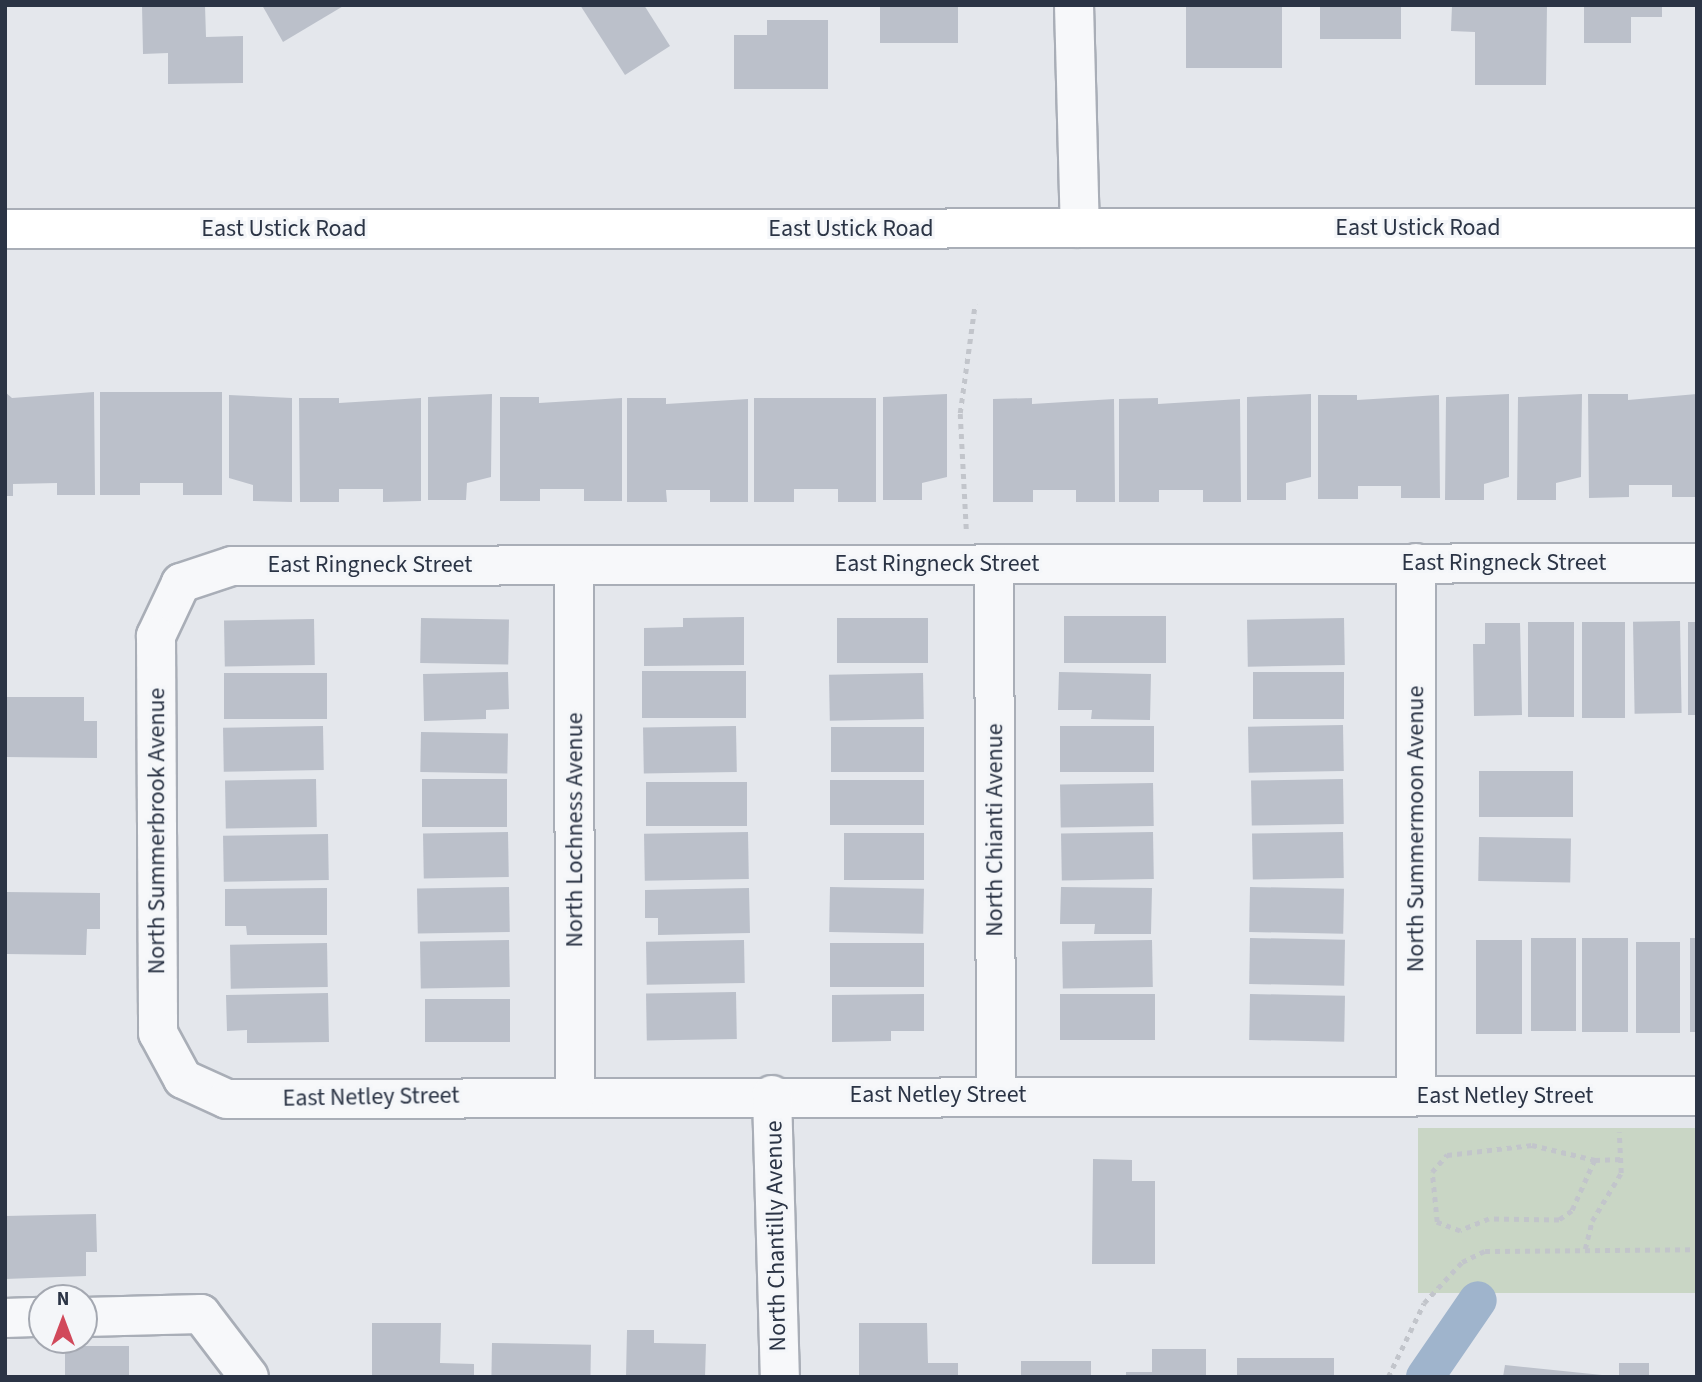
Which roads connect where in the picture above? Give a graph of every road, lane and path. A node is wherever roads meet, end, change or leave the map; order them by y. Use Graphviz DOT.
graph roads {
  1 [pos="1074,5"];
  2 [pos="1080,228"];
  3 [pos="1697,228"];
  4 [pos="5,229"];
  5 [pos="975,304"];
  6 [pos="1416,563"];
  7 [pos="1697,563"];
  8 [pos="980,564"];
  9 [pos="574,565"];
  10 [pos="181,583"];
  11 [pos="183,1079"];
  12 [pos="575,1095"];
  13 [pos="772,1095"];
  14 [pos="996,1095"];
  15 [pos="1416,1095"];
  16 [pos="1617,1096"];
  17 [pos="1697,1096"];
  18 [pos="1622,1159"];
  19 [pos="1595,1160"];
  20 [pos="1585,1249"];
  21 [pos="1697,1249"];
  22 [pos="28,1317"];
  23 [pos="98,1317"];
  24 [pos="5,1318"];
  25 [pos="248,1377"];
  26 [pos="780,1377"];
  27 [pos="1388,1377"];
  1 -- 2 [label="street"];
  2 -- 3 [label="main road, East Ustick Road"];
  2 -- 4 [label="main road, East Ustick Road"];
  5 -- 8 [label="path"];
  6 -- 7 [label="street, East Ringneck Street"];
  6 -- 8 [label="street, East Ringneck Street"];
  6 -- 15 [label="street, North Summermoon Avenue"];
  8 -- 9 [label="street, East Ringneck Street"];
  8 -- 14 [label="street, North Chianti Avenue"];
  9 -- 10 [label="street, East Ringneck Street"];
  9 -- 12 [label="street, North Lochness Avenue"];
  10 -- 11 [label="street, North Summerbrook Avenue"];
  11 -- 12 [label="street, East Netley Street"];
  12 -- 13 [label="street, East Netley Street"];
  13 -- 14 [label="street, East Netley Street"];
  13 -- 26 [label="street, North Chantilly Avenue"];
  14 -- 15 [label="street, East Netley Street"];
  15 -- 16 [label="street, East Netley Street"];
  16 -- 17 [label="street, East Netley Street"];
  16 -- 18 [label="path"];
  18 -- 19 [label="path"];
  18 -- 20 [label="path"];
  19 -- 19 [label="path"];
  20 -- 21 [label="path"];
  20 -- 27 [label="path"];
  22 -- 24 [label="street"];
  23 -- 25 [label="street"];
}
